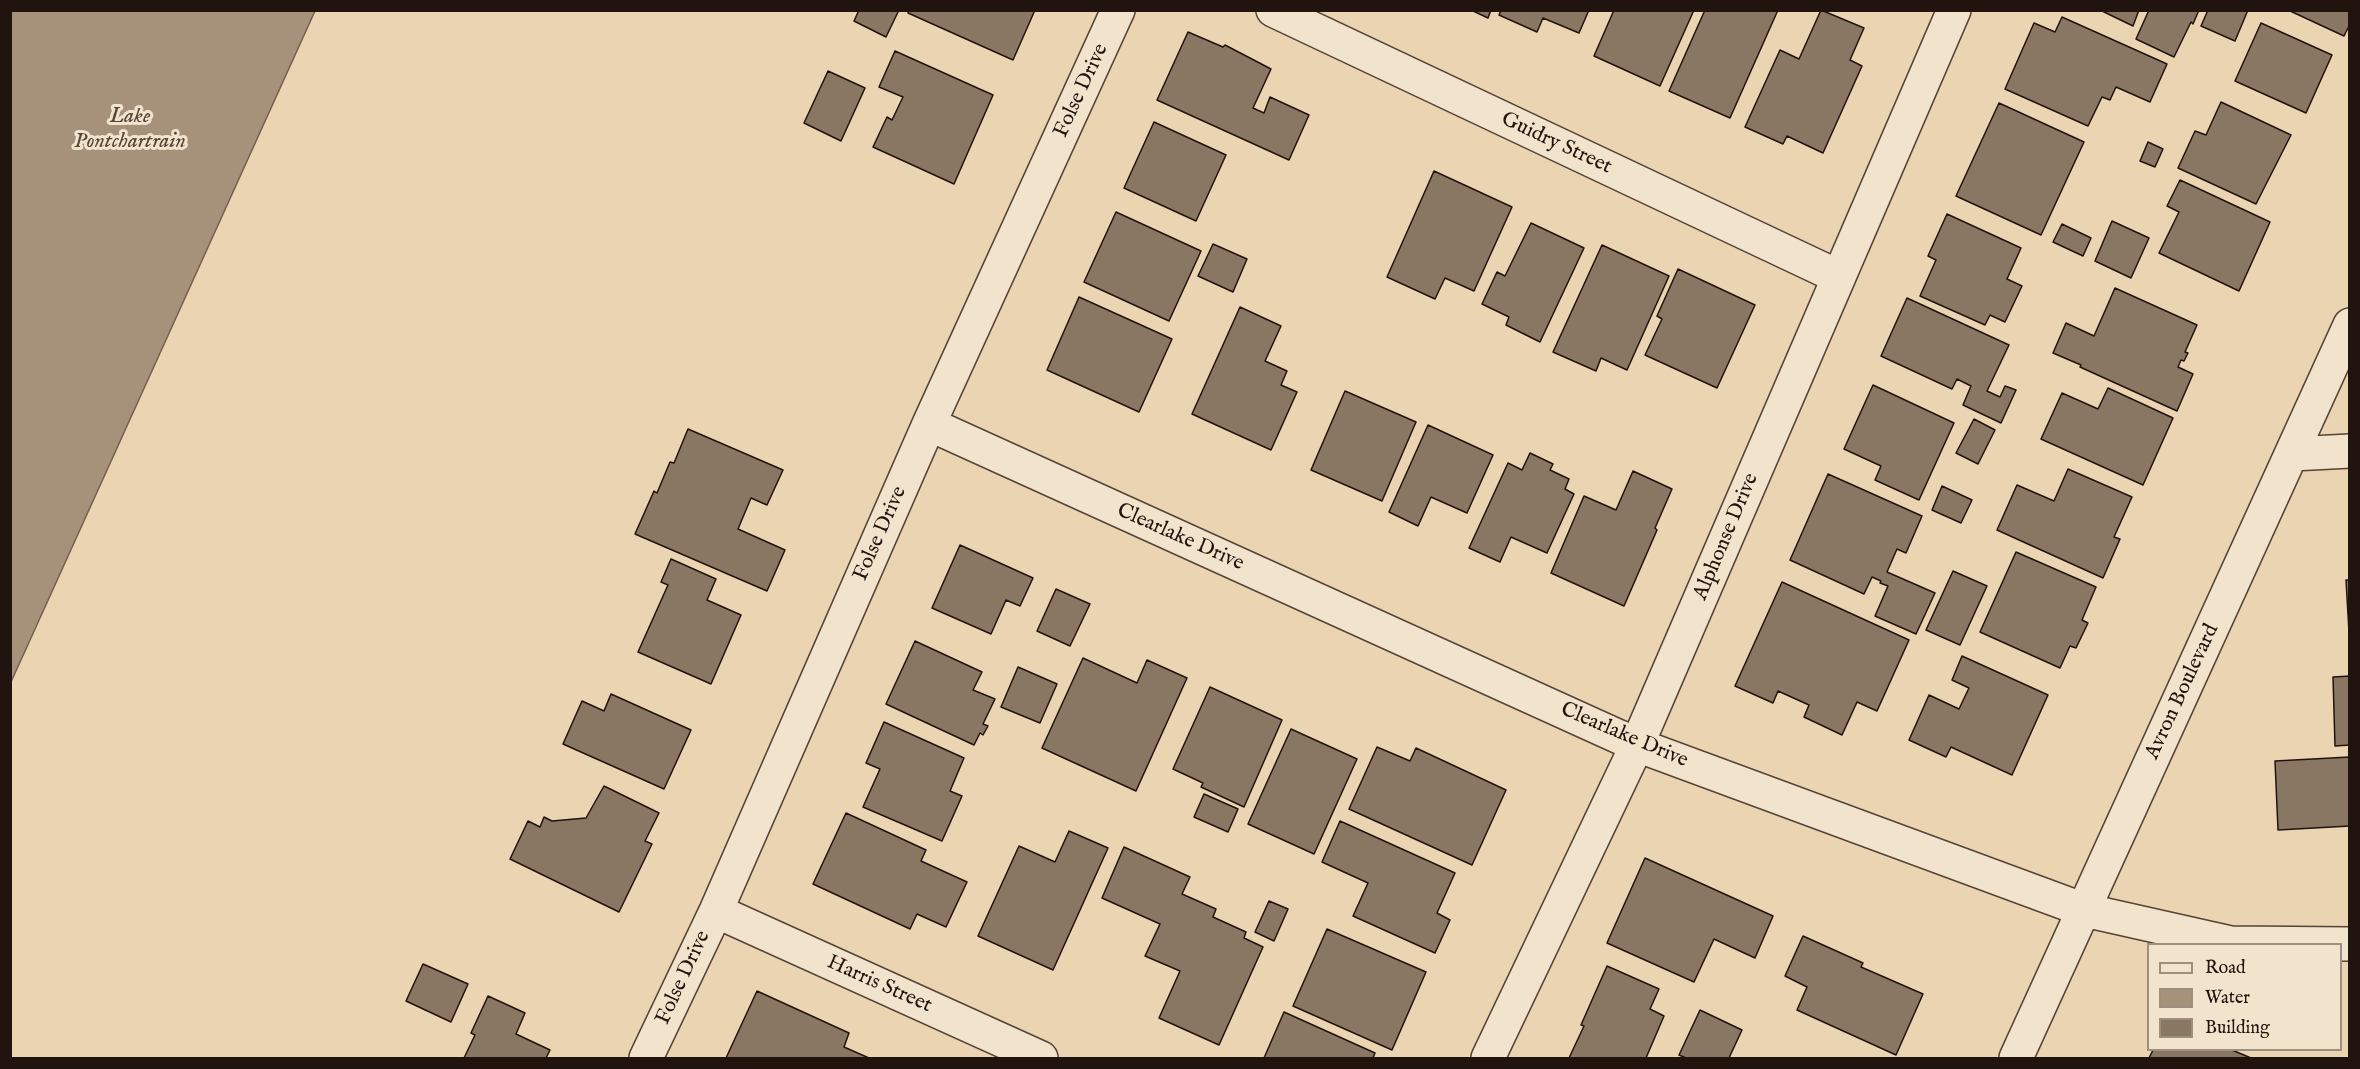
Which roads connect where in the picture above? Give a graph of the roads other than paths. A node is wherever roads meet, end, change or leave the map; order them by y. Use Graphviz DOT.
graph roads {
  1 [pos="1118,10"];
  2 [pos="1273,10"];
  3 [pos="1954,10"];
  4 [pos="1839,277"];
  5 [pos="2349,325"];
  6 [pos="929,424"];
  7 [pos="2349,451"];
  8 [pos="2292,454"];
  9 [pos="1637,745"];
  10 [pos="716,910"];
  11 [pos="2084,910"];
  12 [pos="2231,943"];
  13 [pos="646,1059"];
  14 [pos="1041,1059"];
  15 [pos="1488,1059"];
  16 [pos="2016,1059"];
  1 -- 6 [label="street, Folse Drive"];
  2 -- 4 [label="street, Guidry Street"];
  3 -- 4 [label="street, Alphonse Drive"];
  4 -- 9 [label="street, Alphonse Drive"];
  5 -- 8 [label="street, Avron Boulevard"];
  6 -- 9 [label="street, Clearlake Drive"];
  6 -- 10 [label="street, Folse Drive"];
  7 -- 8 [label="street"];
  8 -- 11 [label="street, Avron Boulevard"];
  9 -- 11 [label="street, Clearlake Drive"];
  9 -- 15 [label="street, Alphonse Drive"];
  10 -- 13 [label="street, Folse Drive"];
  10 -- 14 [label="street, Harris Street"];
  11 -- 12 [label="street, Clearlake Drive"];
  11 -- 16 [label="street, Avron Boulevard"];
}
